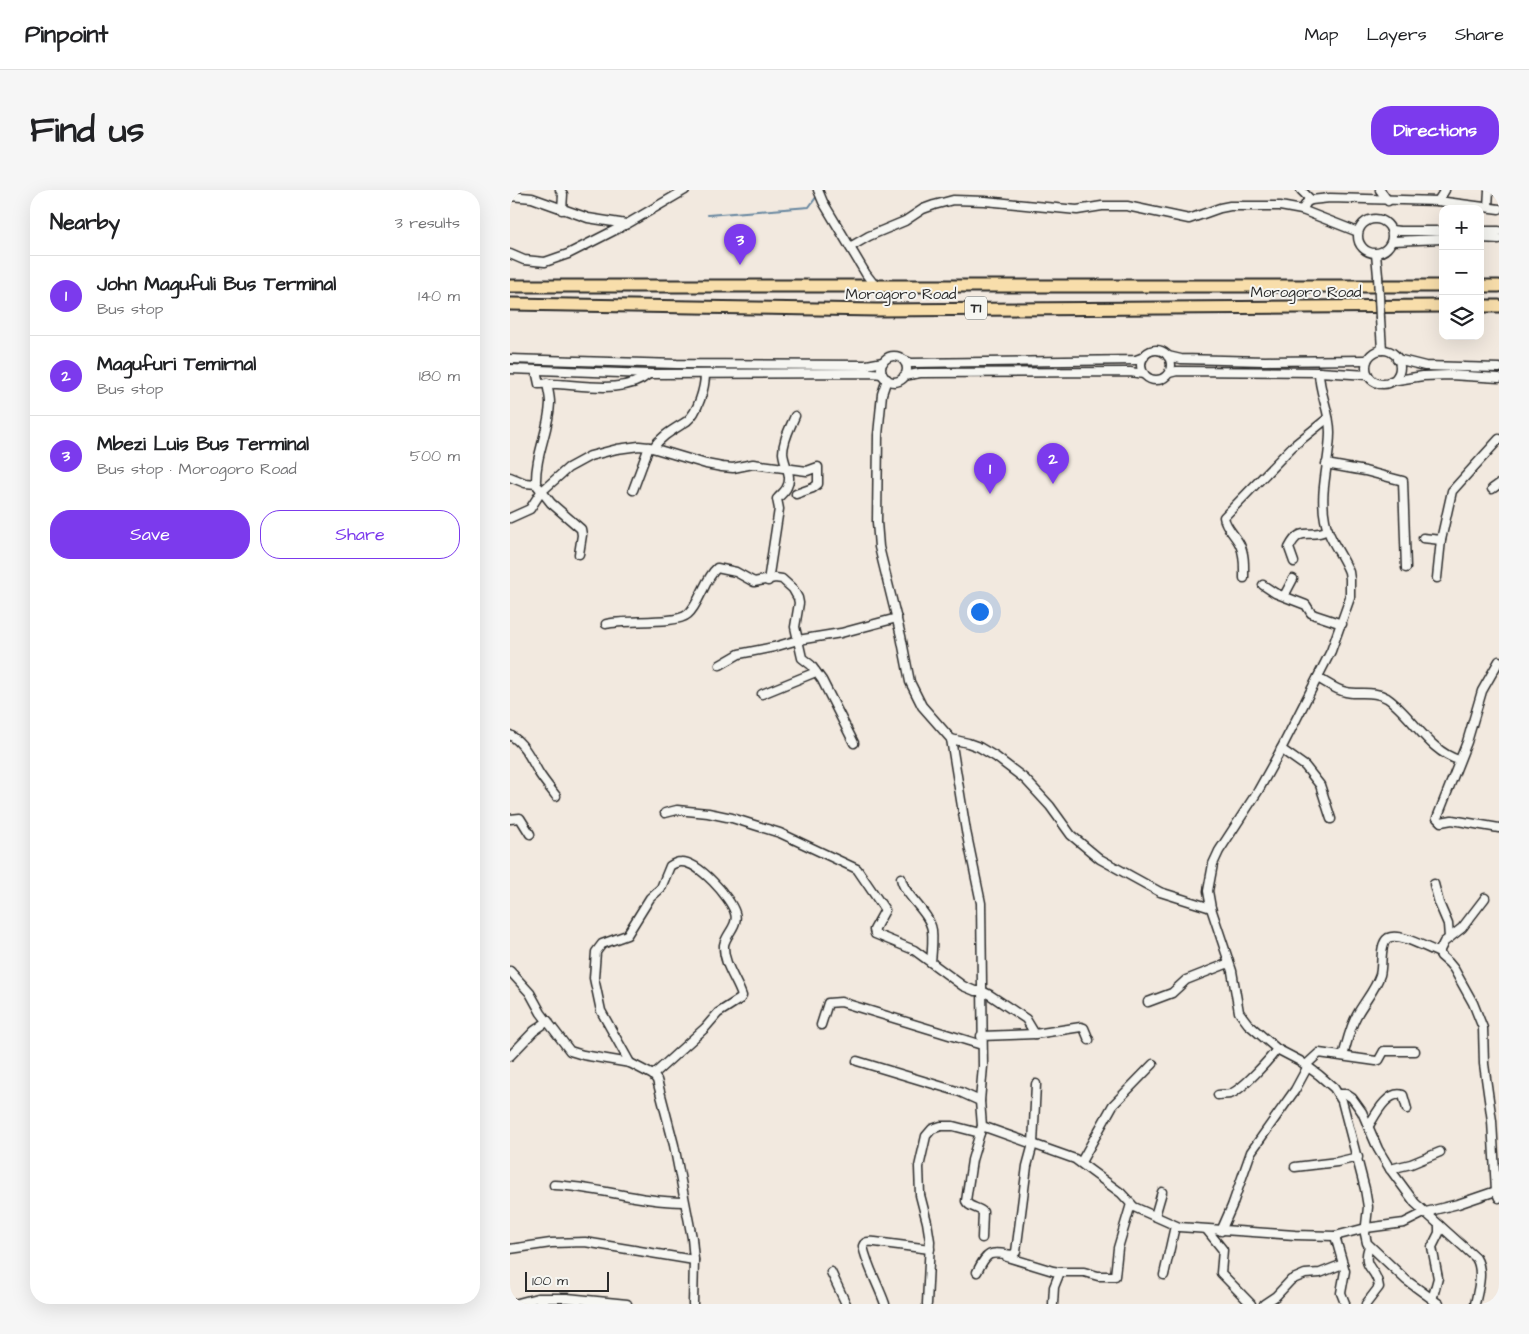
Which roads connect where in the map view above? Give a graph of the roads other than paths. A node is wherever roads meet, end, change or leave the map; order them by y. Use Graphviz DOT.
graph roads {
  1 [pos="560,190"];
  2 [pos="686,190"];
  3 [pos="818,190"];
  4 [pos="1301,190"];
  5 [pos="1380,190"];
  6 [pos="1445,190"];
  7 [pos="1489,190"];
  8 [pos="1330,194"];
  9 [pos="510,196"];
  10 [pos="1311,200"];
  11 [pos="1388,201"];
  12 [pos="1438,201"];
  13 [pos="1488,207"];
  14 [pos="1499,209"];
  15 [pos="562,210"];
  16 [pos="1302,210"];
  17 [pos="627,224"];
  18 [pos="1391,230"];
  19 [pos="1439,231"];
  20 [pos="1358,232"];
  21 [pos="1484,232"];
  22 [pos="1499,232"];
  23 [pos="1484,238"];
  24 [pos="1499,238"];
  25 [pos="1439,239"];
  26 [pos="1392,241"];
  27 [pos="850,247"];
  28 [pos="510,254"];
  29 [pos="1376,254"];
  30 [pos="510,286"];
  31 [pos="1439,286"];
  32 [pos="1484,286"];
  33 [pos="1499,286"];
  34 [pos="876,287"];
  35 [pos="510,304"];
  36 [pos="1439,306"];
  37 [pos="1484,306"];
  38 [pos="1499,306"];
  39 [pos="1382,350"];
  40 [pos="1168,356"];
  41 [pos="1144,357"];
  42 [pos="510,359"];
  43 [pos="1397,359"];
  44 [pos="904,360"];
  45 [pos="1367,360"];
  46 [pos="883,362"];
  47 [pos="1499,368"];
  48 [pos="510,369"];
  49 [pos="536,370"];
  50 [pos="1319,372"];
  51 [pos="1168,373"];
  52 [pos="649,374"];
  53 [pos="705,374"];
  54 [pos="1144,374"];
  55 [pos="1368,374"];
  56 [pos="904,376"];
  57 [pos="884,377"];
  58 [pos="1499,378"];
  59 [pos="1391,381"];
  60 [pos="547,383"];
  61 [pos="795,416"];
  62 [pos="1328,418"];
  63 [pos="1499,440"];
  64 [pos="651,447"];
  65 [pos="1326,464"];
  66 [pos="788,470"];
  67 [pos="510,477"];
  68 [pos="536,484"];
  69 [pos="633,490"];
  70 [pos="541,492"];
  71 [pos="796,494"];
  72 [pos="510,518"];
  73 [pos="1328,530"];
  74 [pos="1423,538"];
  75 [pos="1441,540"];
  76 [pos="580,554"];
  77 [pos="1294,562"];
  78 [pos="1406,568"];
  79 [pos="1244,578"];
  80 [pos="1436,578"];
  81 [pos="1292,579"];
  82 [pos="768,580"];
  83 [pos="1263,585"];
  84 [pos="1284,596"];
  85 [pos="897,618"];
  86 [pos="606,624"];
  87 [pos="1342,624"];
  88 [pos="798,640"];
  89 [pos="1499,661"];
  90 [pos="720,664"];
  91 [pos="816,672"];
  92 [pos="1318,678"];
  93 [pos="762,694"];
  94 [pos="510,735"];
  95 [pos="950,739"];
  96 [pos="854,743"];
  97 [pos="1282,749"];
  98 [pos="1459,760"];
  99 [pos="556,796"];
  100 [pos="665,813"];
  101 [pos="510,819"];
  102 [pos="1331,819"];
  103 [pos="1499,828"];
  104 [pos="530,834"];
  105 [pos="901,878"];
  106 [pos="1434,884"];
  107 [pos="1484,898"];
  108 [pos="1211,908"];
  109 [pos="1449,938"];
  110 [pos="1440,953"];
  111 [pos="932,962"];
  112 [pos="1229,963"];
  113 [pos="510,971"];
  114 [pos="982,991"];
  115 [pos="1148,1002"];
  116 [pos="548,1020"];
  117 [pos="821,1025"];
  118 [pos="1035,1034"];
  119 [pos="981,1036"];
  120 [pos="1089,1040"];
  121 [pos="982,1045"];
  122 [pos="1276,1049"];
  123 [pos="1415,1051"];
  124 [pos="510,1056"];
  125 [pos="1343,1056"];
  126 [pos="857,1061"];
  127 [pos="630,1063"];
  128 [pos="1153,1064"];
  129 [pos="1307,1066"];
  130 [pos="653,1075"];
  131 [pos="1036,1084"];
  132 [pos="1218,1094"];
  133 [pos="1338,1094"];
  134 [pos="980,1101"];
  135 [pos="1407,1109"];
  136 [pos="1495,1117"];
  137 [pos="1368,1127"];
  138 [pos="980,1129"];
  139 [pos="1033,1144"];
  140 [pos="1440,1152"];
  141 [pos="1358,1157"];
  142 [pos="1080,1162"];
  143 [pos="1295,1167"];
  144 [pos="1390,1169"];
  145 [pos="554,1186"];
  146 [pos="1162,1192"];
  147 [pos="1498,1193"];
  148 [pos="684,1202"];
  149 [pos="1415,1203"];
  150 [pos="1131,1204"];
  151 [pos="1426,1212"];
  152 [pos="1155,1216"];
  153 [pos="1413,1219"];
  154 [pos="1439,1225"];
  155 [pos="1175,1226"];
  156 [pos="1366,1228"];
  157 [pos="1207,1230"];
  158 [pos="1221,1231"];
  159 [pos="1335,1236"];
  160 [pos="982,1238"];
  161 [pos="1369,1246"];
  162 [pos="510,1249"];
  163 [pos="930,1249"];
  164 [pos="993,1254"];
  165 [pos="694,1260"];
  166 [pos="1343,1264"];
  167 [pos="831,1272"];
  168 [pos="977,1272"];
  169 [pos="1060,1272"];
  170 [pos="1164,1275"];
  171 [pos="1432,1301"];
  172 [pos="1345,1303"];
  173 [pos="514,1304"];
  174 [pos="627,1304"];
  175 [pos="692,1304"];
  176 [pos="846,1304"];
  177 [pos="884,1304"];
  178 [pos="927,1304"];
  179 [pos="1053,1304"];
  180 [pos="1251,1304"];
  181 [pos="1264,1304"];
  182 [pos="1366,1304"];
  183 [pos="1475,1304"];
  1 -- 15 [label="street"];
  2 -- 17 [label="street"];
  3 -- 27 [label="street"];
  4 -- 10 [label="street"];
  5 -- 11 [label="street"];
  6 -- 12 [label="street"];
  7 -- 13 [label="street"];
  8 -- 10 [label="street"];
  8 -- 11 [label="street"];
  9 -- 15 [label="street"];
  10 -- 16 [label="street"];
  11 -- 12 [label="street"];
  12 -- 13 [label="street"];
  13 -- 14 [label="street"];
  15 -- 17 [label="street"];
  16 -- 20 [label="street"];
  16 -- 27 [label="street"];
  17 -- 28 [label="street"];
  18 -- 19 [label="street"];
  18 -- 20 [label="street"];
  18 -- 26 [label="street"];
  20 -- 29 [label="street"];
  21 -- 22 [label="street"];
  23 -- 24 [label="street"];
  25 -- 26 [label="street"];
  26 -- 29 [label="street"];
  27 -- 34 [label="street"];
  29 -- 39 [label="street, bridge"];
  30 -- 34 [label="highway, Morogoro Road / T1"];
  31 -- 34 [label="highway, Morogoro Road / T1"];
  32 -- 33 [label="highway"];
  35 -- 36 [label="highway, Morogoro Road / T1"];
  37 -- 38 [label="highway"];
  39 -- 43 [label="street"];
  39 -- 45 [label="street"];
  40 -- 41 [label="street"];
  40 -- 45 [label="street"];
  40 -- 51 [label="street"];
  41 -- 44 [label="street"];
  41 -- 54 [label="street"];
  42 -- 46 [label="street"];
  43 -- 47 [label="street"];
  43 -- 59 [label="street"];
  44 -- 46 [label="street"];
  44 -- 56 [label="street"];
  45 -- 55 [label="street"];
  46 -- 57 [label="street"];
  48 -- 49 [label="street"];
  49 -- 52 [label="street"];
  49 -- 60 [label="street"];
  50 -- 51 [label="street"];
  50 -- 55 [label="street"];
  50 -- 62 [label="street"];
  51 -- 54 [label="street"];
  52 -- 53 [label="street"];
  52 -- 60 [label="street"];
  53 -- 57 [label="street"];
  53 -- 64 [label="street"];
  54 -- 56 [label="street"];
  55 -- 59 [label="street"];
  56 -- 57 [label="street"];
  57 -- 85 [label="street"];
  58 -- 59 [label="street"];
  60 -- 68 [label="street"];
  61 -- 66 [label="street"];
  62 -- 65 [label="street"];
  62 -- 79 [label="street"];
  63 -- 75 [label="street"];
  64 -- 66 [label="street"];
  64 -- 69 [label="street"];
  64 -- 70 [label="street"];
  65 -- 73 [label="street"];
  65 -- 78 [label="street"];
  66 -- 71 [label="street"];
  66 -- 82 [label="street"];
  67 -- 68 [label="street"];
  68 -- 70 [label="street"];
  70 -- 72 [label="street"];
  70 -- 76 [label="street"];
  73 -- 77 [label="street"];
  73 -- 87 [label="street"];
  74 -- 75 [label="street"];
  75 -- 80 [label="street"];
  81 -- 84 [label="street"];
  82 -- 86 [label="street"];
  82 -- 88 [label="street"];
  83 -- 84 [label="street"];
  84 -- 87 [label="street"];
  85 -- 88 [label="street"];
  85 -- 95 [label="street"];
  87 -- 92 [label="street"];
  88 -- 90 [label="street"];
  88 -- 91 [label="street"];
  89 -- 98 [label="street"];
  91 -- 93 [label="street"];
  91 -- 96 [label="street"];
  92 -- 97 [label="street"];
  92 -- 98 [label="street"];
  94 -- 99 [label="street"];
  95 -- 108 [label="street"];
  95 -- 114 [label="street"];
  97 -- 102 [label="street"];
  97 -- 108 [label="street"];
  98 -- 103 [label="street"];
  100 -- 111 [label="street"];
  101 -- 104 [label="street"];
  105 -- 111 [label="street"];
  106 -- 109 [label="street"];
  107 -- 109 [label="street"];
  108 -- 112 [label="street"];
  109 -- 110 [label="street"];
  110 -- 125 [label="street"];
  110 -- 136 [label="street"];
  111 -- 114 [label="street"];
  112 -- 115 [label="street"];
  112 -- 122 [label="street"];
  113 -- 116 [label="street"];
  114 -- 118 [label="street"];
  114 -- 119 [label="street"];
  116 -- 124 [label="street"];
  116 -- 127 [label="street"];
  117 -- 121 [label="street"];
  118 -- 119 [label="street"];
  118 -- 120 [label="street"];
  119 -- 121 [label="street"];
  121 -- 134 [label="street"];
  122 -- 129 [label="street"];
  122 -- 132 [label="street"];
  123 -- 125 [label="street"];
  125 -- 129 [label="street"];
  126 -- 134 [label="street"];
  127 -- 130 [label="street"];
  127 -- 130 [label="street"];
  128 -- 142 [label="street"];
  129 -- 133 [label="street"];
  129 -- 158 [label="street"];
  130 -- 148 [label="street"];
  131 -- 139 [label="street"];
  133 -- 137 [label="street"];
  133 -- 141 [label="street"];
  134 -- 138 [label="street"];
  135 -- 137 [label="street"];
  136 -- 147 [label="street"];
  137 -- 144 [label="street"];
  138 -- 139 [label="street"];
  138 -- 160 [label="street"];
  138 -- 163 [label="street"];
  139 -- 142 [label="street"];
  139 -- 164 [label="street"];
  140 -- 144 [label="street"];
  141 -- 143 [label="street"];
  141 -- 156 [label="street"];
  142 -- 150 [label="street"];
  144 -- 149 [label="street"];
  145 -- 148 [label="street"];
  146 -- 152 [label="street"];
  147 -- 151 [label="street"];
  148 -- 165 [label="street"];
  149 -- 151 [label="street"];
  149 -- 153 [label="street"];
  150 -- 152 [label="street"];
  150 -- 169 [label="street"];
  151 -- 153 [label="street"];
  151 -- 154 [label="street"];
  152 -- 155 [label="street"];
  153 -- 156 [label="street"];
  154 -- 171 [label="street"];
  154 -- 183 [label="street"];
  155 -- 157 [label="street"];
  155 -- 170 [label="street"];
  156 -- 159 [label="street"];
  156 -- 161 [label="street"];
  157 -- 158 [label="street"];
  157 -- 180 [label="street"];
  158 -- 159 [label="street"];
  159 -- 166 [label="street"];
  161 -- 171 [label="street"];
  161 -- 182 [label="street"];
  162 -- 165 [label="street"];
  163 -- 177 [label="street"];
  163 -- 178 [label="street"];
  164 -- 168 [label="street"];
  164 -- 169 [label="street"];
  165 -- 175 [label="street"];
  166 -- 172 [label="street"];
  166 -- 181 [label="street"];
  167 -- 176 [label="street"];
  169 -- 179 [label="street"];
  173 -- 174 [label="street"];
}
